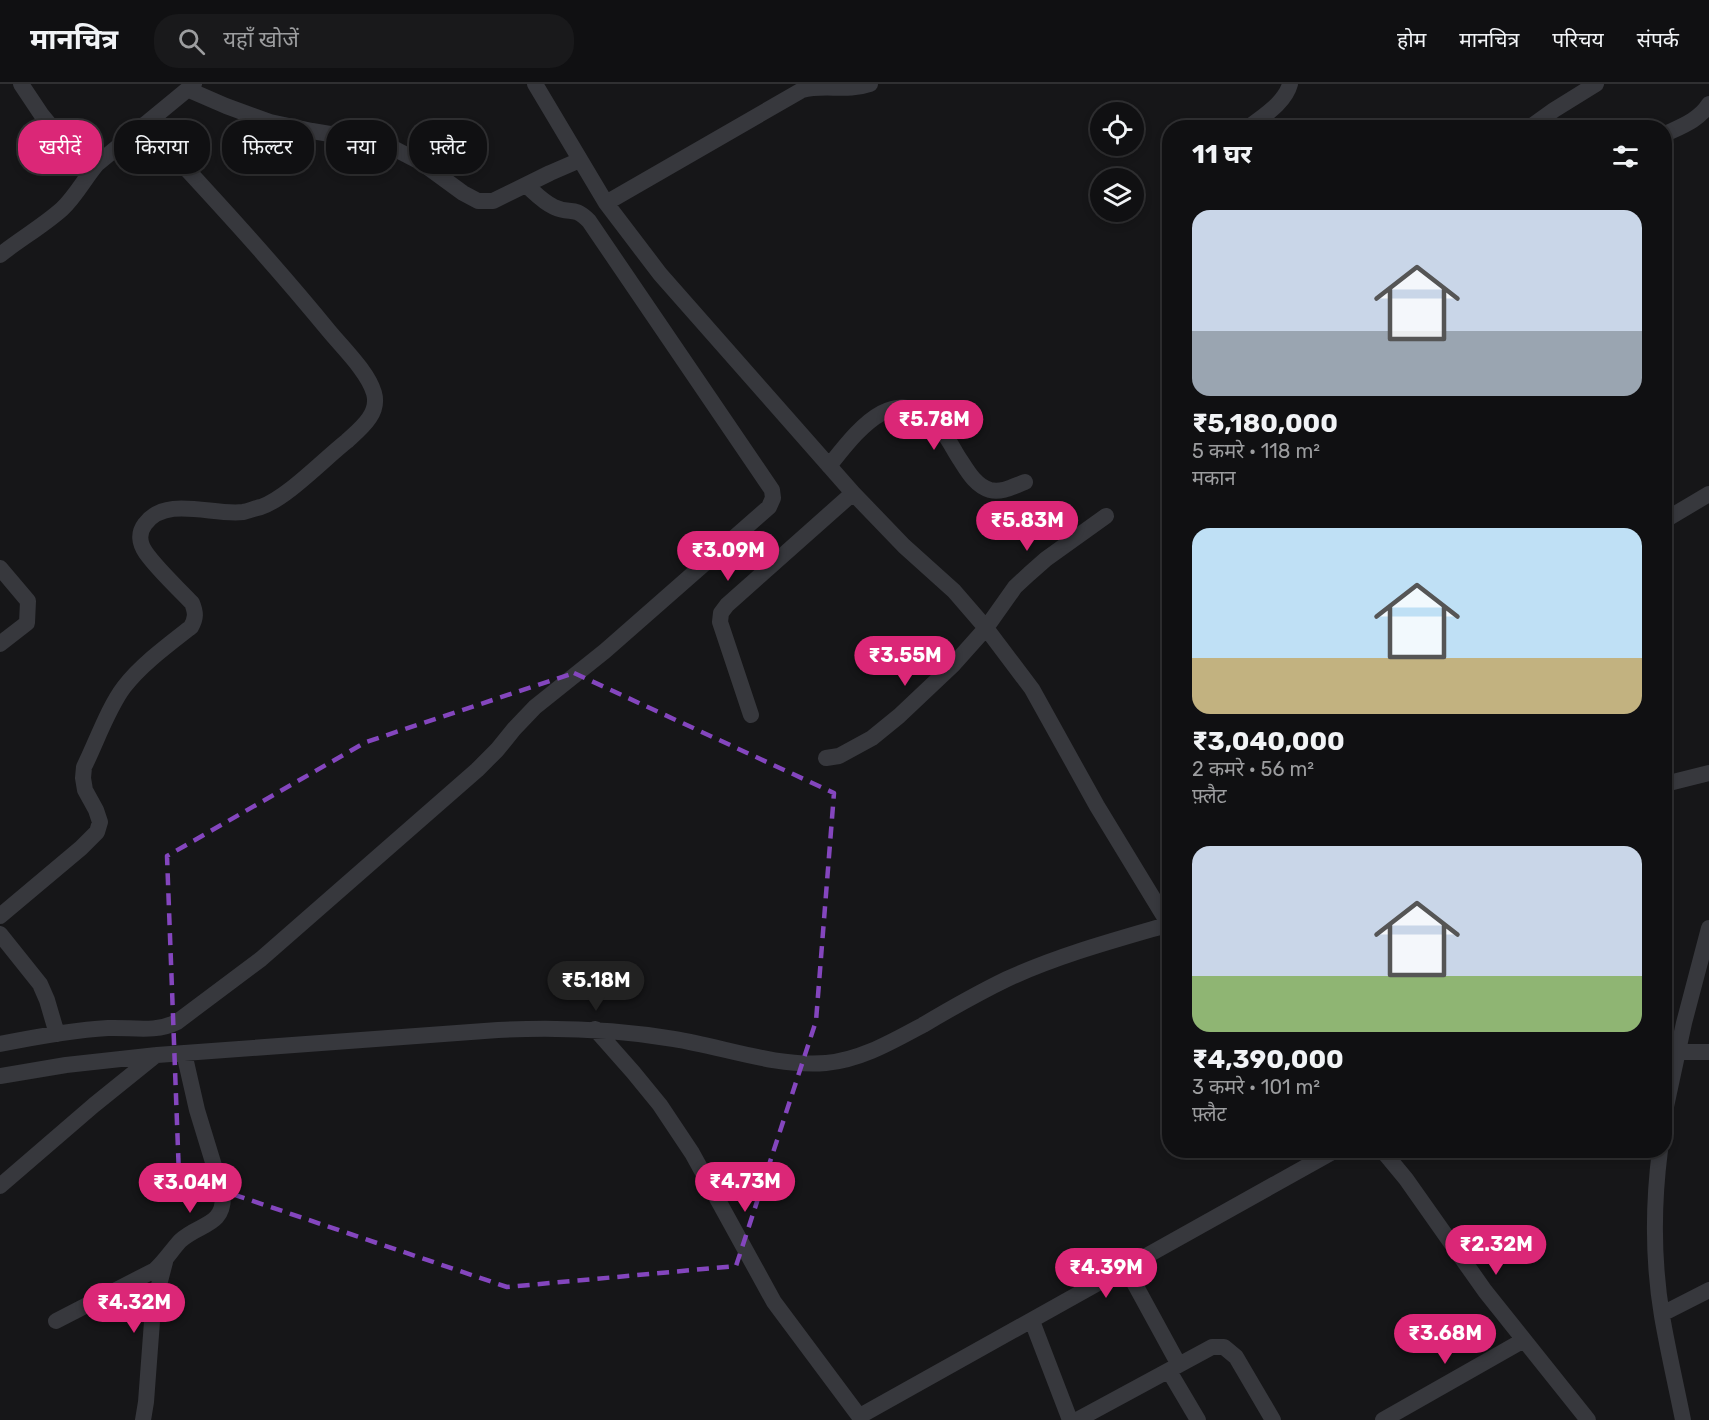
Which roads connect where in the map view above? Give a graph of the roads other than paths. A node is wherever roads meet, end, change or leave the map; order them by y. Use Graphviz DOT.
graph roads {
  1 [pos="21,84"];
  2 [pos="535,84"];
  3 [pos="870,84"];
  4 [pos="1290,84"];
  5 [pos="1596,84"];
  6 [pos="825,85"];
  7 [pos="191,87"];
  8 [pos="1709,104"];
  9 [pos="46,120"];
  10 [pos="151,120"];
  11 [pos="1258,120"];
  12 [pos="1541,120"];
  13 [pos="1672,131"];
  14 [pos="114,151"];
  15 [pos="580,160"];
  16 [pos="102,161"];
  17 [pos="88,174"];
  18 [pos="191,174"];
  19 [pos="526,185"];
  20 [pos="606,203"];
  21 [pos="1,251"];
  22 [pos="829,466"];
  23 [pos="1025,482"];
  24 [pos="853,493"];
  25 [pos="1709,494"];
  26 [pos="1106,516"];
  27 [pos="1672,516"];
  28 [pos="0,568"];
  29 [pos="986,628"];
  30 [pos="0,644"];
  31 [pos="751,715"];
  32 [pos="826,758"];
  33 [pos="1709,773"];
  34 [pos="1672,782"];
  35 [pos="1162,913"];
  36 [pos="0,916"];
  37 [pos="1162,926"];
  38 [pos="1709,928"];
  39 [pos="0,934"];
  40 [pos="595,1029"];
  41 [pos="57,1034"];
  42 [pos="0,1044"];
  43 [pos="1678,1052"];
  44 [pos="1709,1052"];
  45 [pos="184,1053"];
  46 [pos="157,1055"];
  47 [pos="0,1076"];
  48 [pos="1672,1079"];
  49 [pos="1322,1158"];
  50 [pos="1389,1158"];
  51 [pos="1659,1158"];
  52 [pos="0,1186"];
  53 [pos="165,1261"];
  54 [pos="1126,1268"];
  55 [pos="1709,1290"];
  56 [pos="1662,1314"];
  57 [pos="56,1321"];
  58 [pos="1032,1321"];
  59 [pos="1524,1340"];
  60 [pos="1174,1368"];
  61 [pos="861,1418"];
  62 [pos="143,1420"];
  63 [pos="1070,1420"];
  64 [pos="1077,1420"];
  65 [pos="1198,1420"];
  66 [pos="1273,1420"];
  67 [pos="1383,1420"];
  68 [pos="1588,1420"];
  69 [pos="1683,1420"];
  1 -- 9 [label="street"];
  2 -- 15 [label="street"];
  3 -- 6 [label="street"];
  4 -- 11 [label="street"];
  5 -- 12 [label="street"];
  6 -- 20 [label="street"];
  7 -- 10 [label="street"];
  7 -- 19 [label="street"];
  8 -- 13 [label="street"];
  14 -- 16 [label="street"];
  15 -- 19 [label="street"];
  15 -- 20 [label="street"];
  17 -- 21 [label="street"];
  18 -- 36 [label="street"];
  19 -- 41 [label="street"];
  20 -- 22 [label="street"];
  22 -- 23 [label="street"];
  22 -- 24 [label="street"];
  24 -- 29 [label="street"];
  24 -- 31 [label="street"];
  25 -- 27 [label="street"];
  26 -- 29 [label="street"];
  28 -- 30 [label="street"];
  29 -- 32 [label="street"];
  29 -- 35 [label="street"];
  33 -- 34 [label="street"];
  37 -- 40 [label="street"];
  38 -- 43 [label="street"];
  39 -- 41 [label="street"];
  40 -- 45 [label="street"];
  40 -- 61 [label="street"];
  41 -- 42 [label="street"];
  43 -- 44 [label="street"];
  43 -- 48 [label="street"];
  45 -- 46 [label="street"];
  45 -- 53 [label="street"];
  46 -- 47 [label="street"];
  46 -- 52 [label="street"];
  49 -- 54 [label="street"];
  50 -- 59 [label="street"];
  51 -- 56 [label="street"];
  53 -- 57 [label="street"];
  53 -- 62 [label="street"];
  54 -- 58 [label="street"];
  54 -- 60 [label="street"];
  55 -- 56 [label="street"];
  56 -- 69 [label="street"];
  58 -- 61 [label="street"];
  58 -- 63 [label="street"];
  59 -- 67 [label="street"];
  59 -- 68 [label="street"];
  60 -- 64 [label="street"];
  60 -- 65 [label="street"];
  60 -- 66 [label="street"];
}
